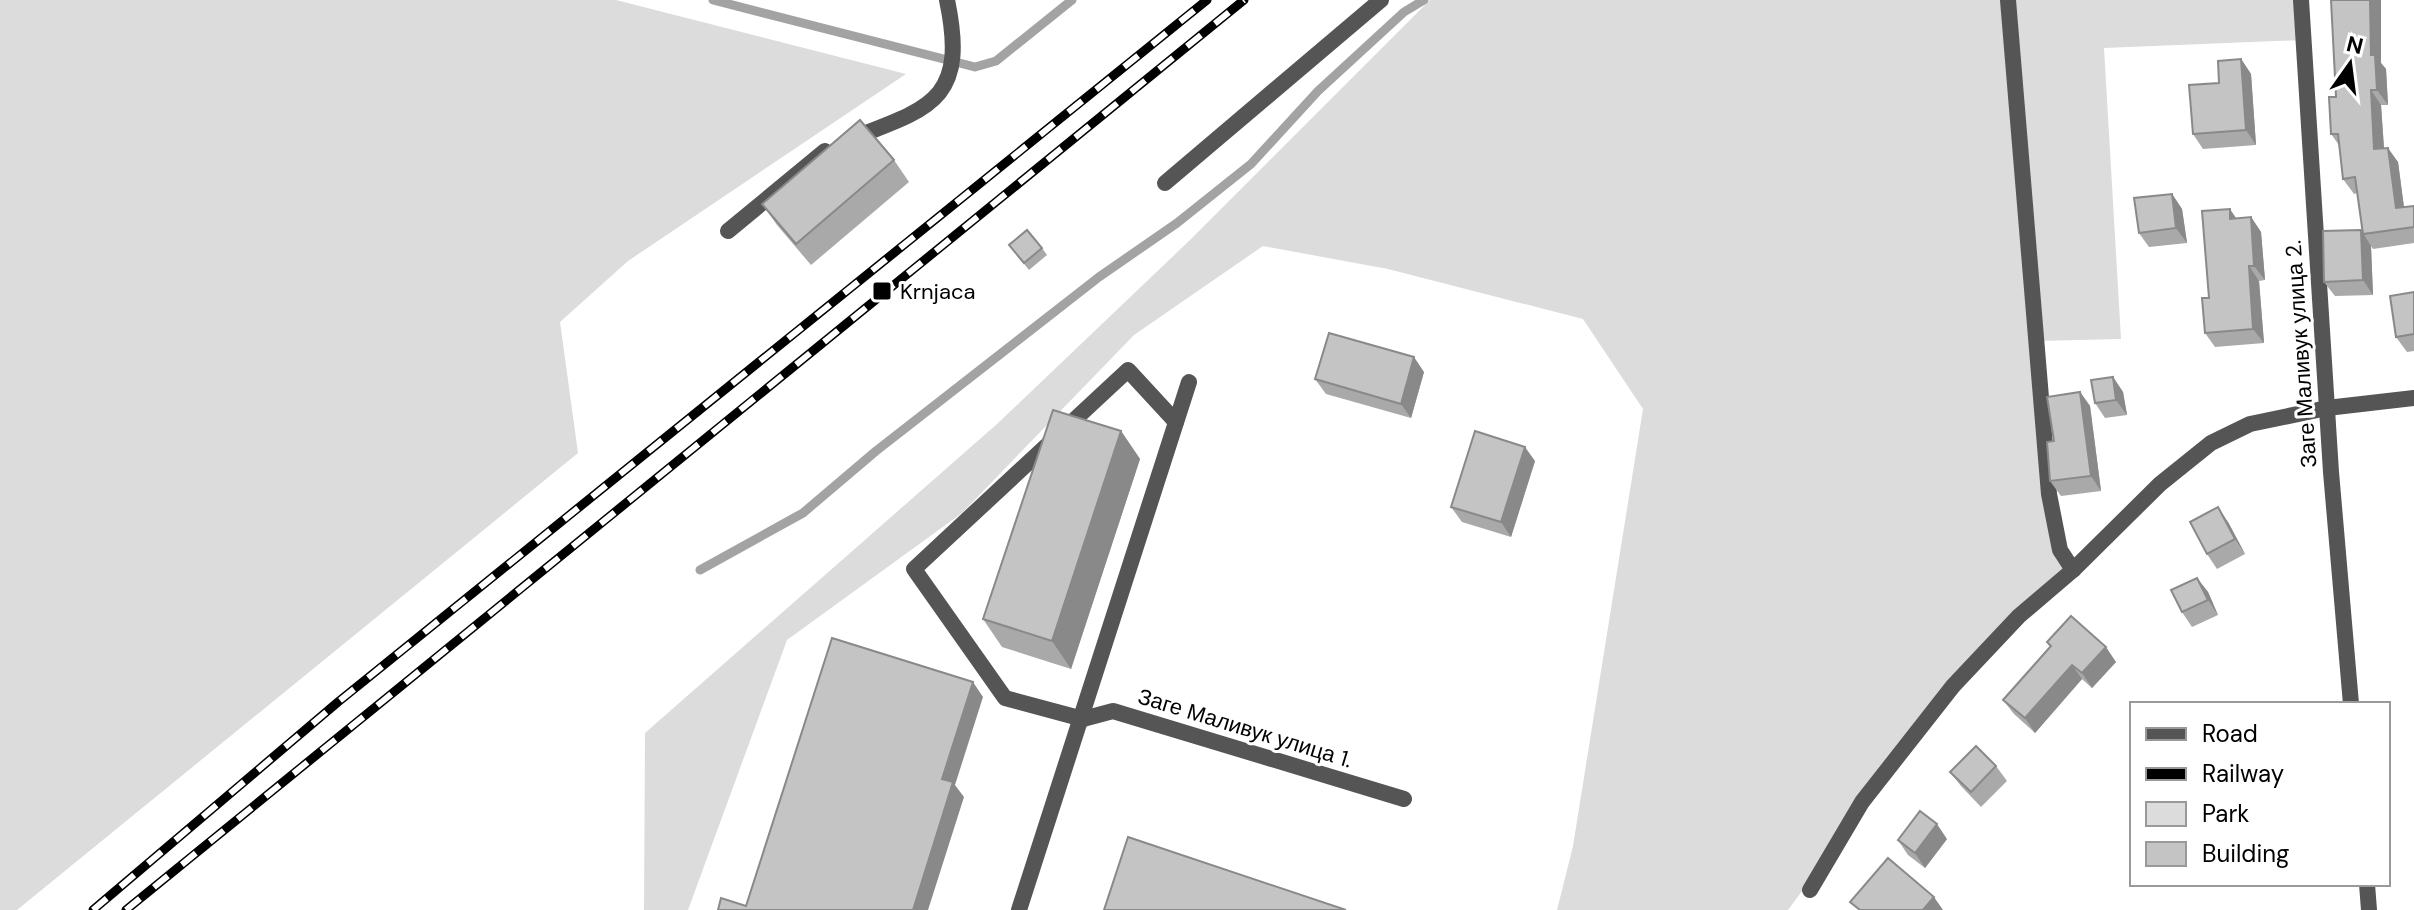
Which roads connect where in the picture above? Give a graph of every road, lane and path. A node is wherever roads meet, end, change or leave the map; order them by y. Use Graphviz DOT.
graph roads {
  1 [pos="947,0"];
  2 [pos="1381,0"];
  3 [pos="2008,0"];
  4 [pos="2301,0"];
  5 [pos="1165,183"];
  6 [pos="728,231"];
  7 [pos="1189,382"];
  8 [pos="2414,398"];
  9 [pos="2327,408"];
  10 [pos="1176,422"];
  11 [pos="2073,570"];
  12 [pos="2351,702"];
  13 [pos="1083,719"];
  14 [pos="1404,799"];
  15 [pos="2367,886"];
  16 [pos="1810,890"];
  17 [pos="1019,910"];
  18 [pos="2369,910"];
  1 -- 6 [label="street"];
  2 -- 5 [label="street"];
  3 -- 11 [label="street"];
  4 -- 9 [label="street, Заге Маливук улица 2."];
  7 -- 10 [label="street"];
  8 -- 9 [label="street"];
  9 -- 11 [label="street"];
  9 -- 12 [label="street, Заге Маливук улица 2."];
  10 -- 13 [label="street"];
  10 -- 13 [label="street"];
  11 -- 16 [label="street"];
  13 -- 14 [label="street, Заге Маливук улица 1."];
  13 -- 17 [label="street"];
  15 -- 18 [label="street"];
}
